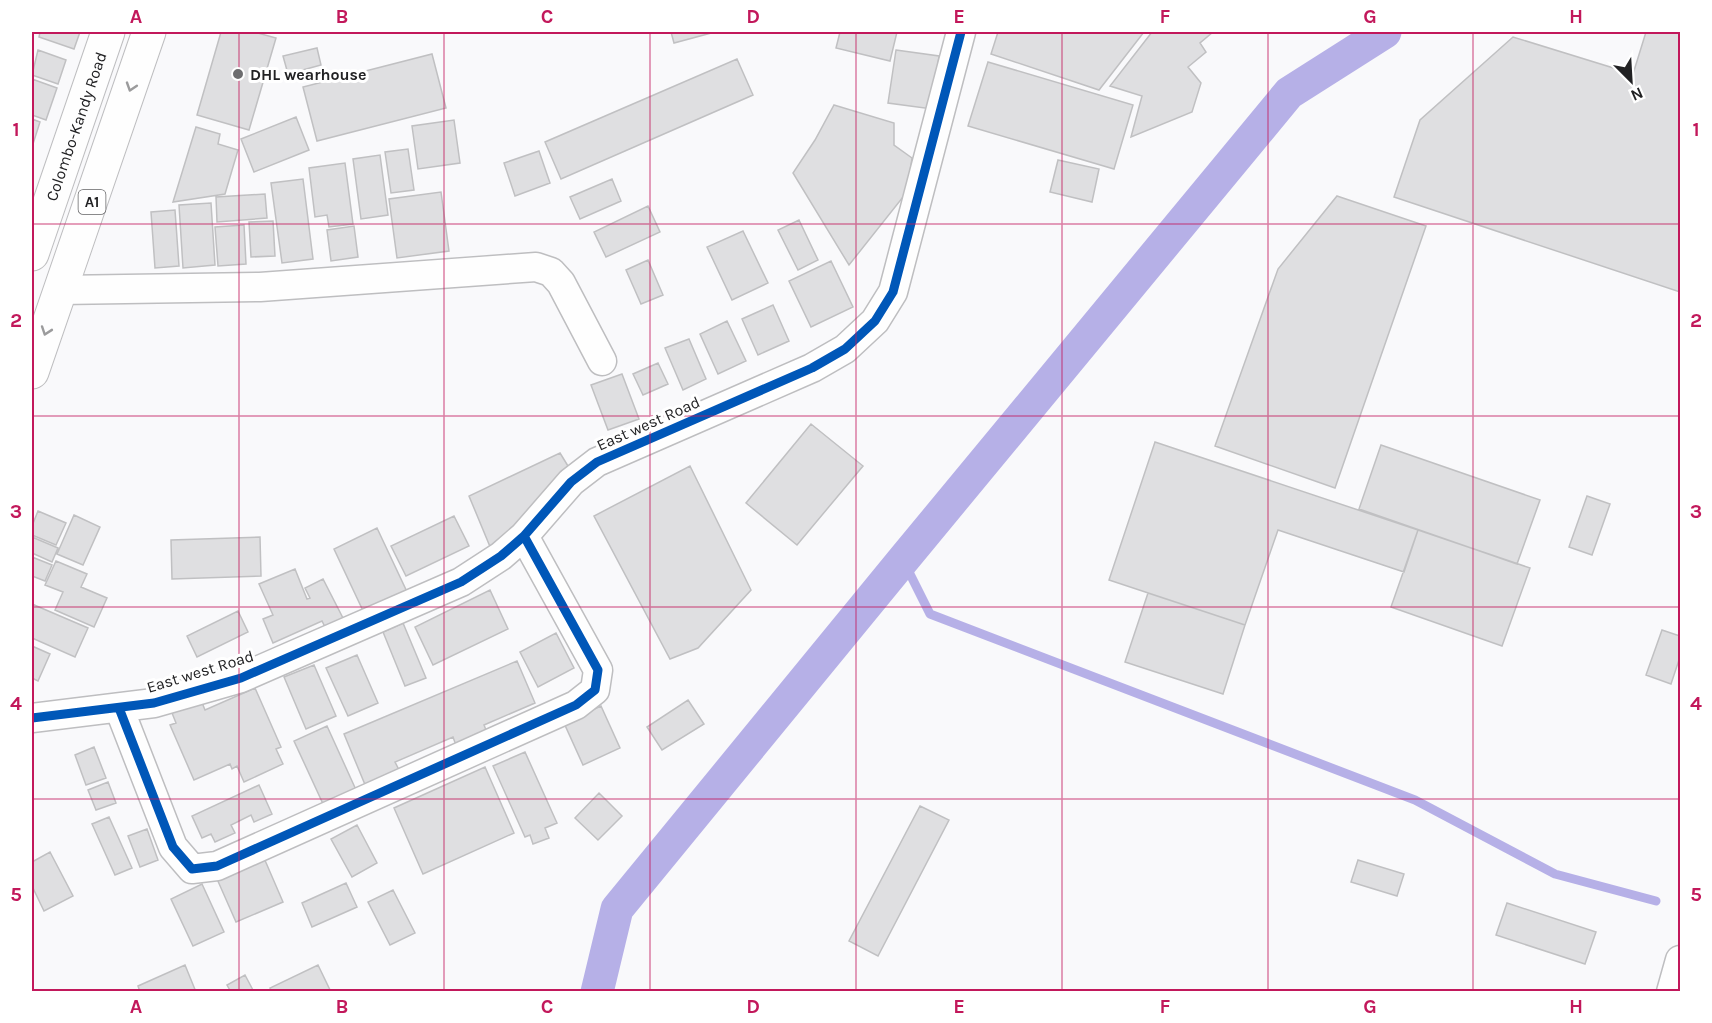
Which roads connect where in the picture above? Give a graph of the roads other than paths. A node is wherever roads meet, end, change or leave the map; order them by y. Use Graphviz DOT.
graph roads {
  1 [pos="108,32"];
  2 [pos="149,32"];
  3 [pos="961,32"];
  4 [pos="32,254"];
  5 [pos="60,290"];
  6 [pos="602,361"];
  7 [pos="32,372"];
  8 [pos="524,536"];
  9 [pos="119,708"];
  10 [pos="32,718"];
  11 [pos="1680,960"];
  12 [pos="1671,992"];
  1 -- 4 [label="highway, Colombo-Kandy Road / A1"];
  2 -- 5 [label="highway, A1, one-way"];
  3 -- 8 [label="street, East west Road"];
  5 -- 6 [label="street"];
  5 -- 7 [label="highway, A1, one-way"];
  8 -- 9 [label="street, East west Road"];
  8 -- 9 [label="street"];
  9 -- 10 [label="street, East west Road"];
  11 -- 12 [label="street"];
}
